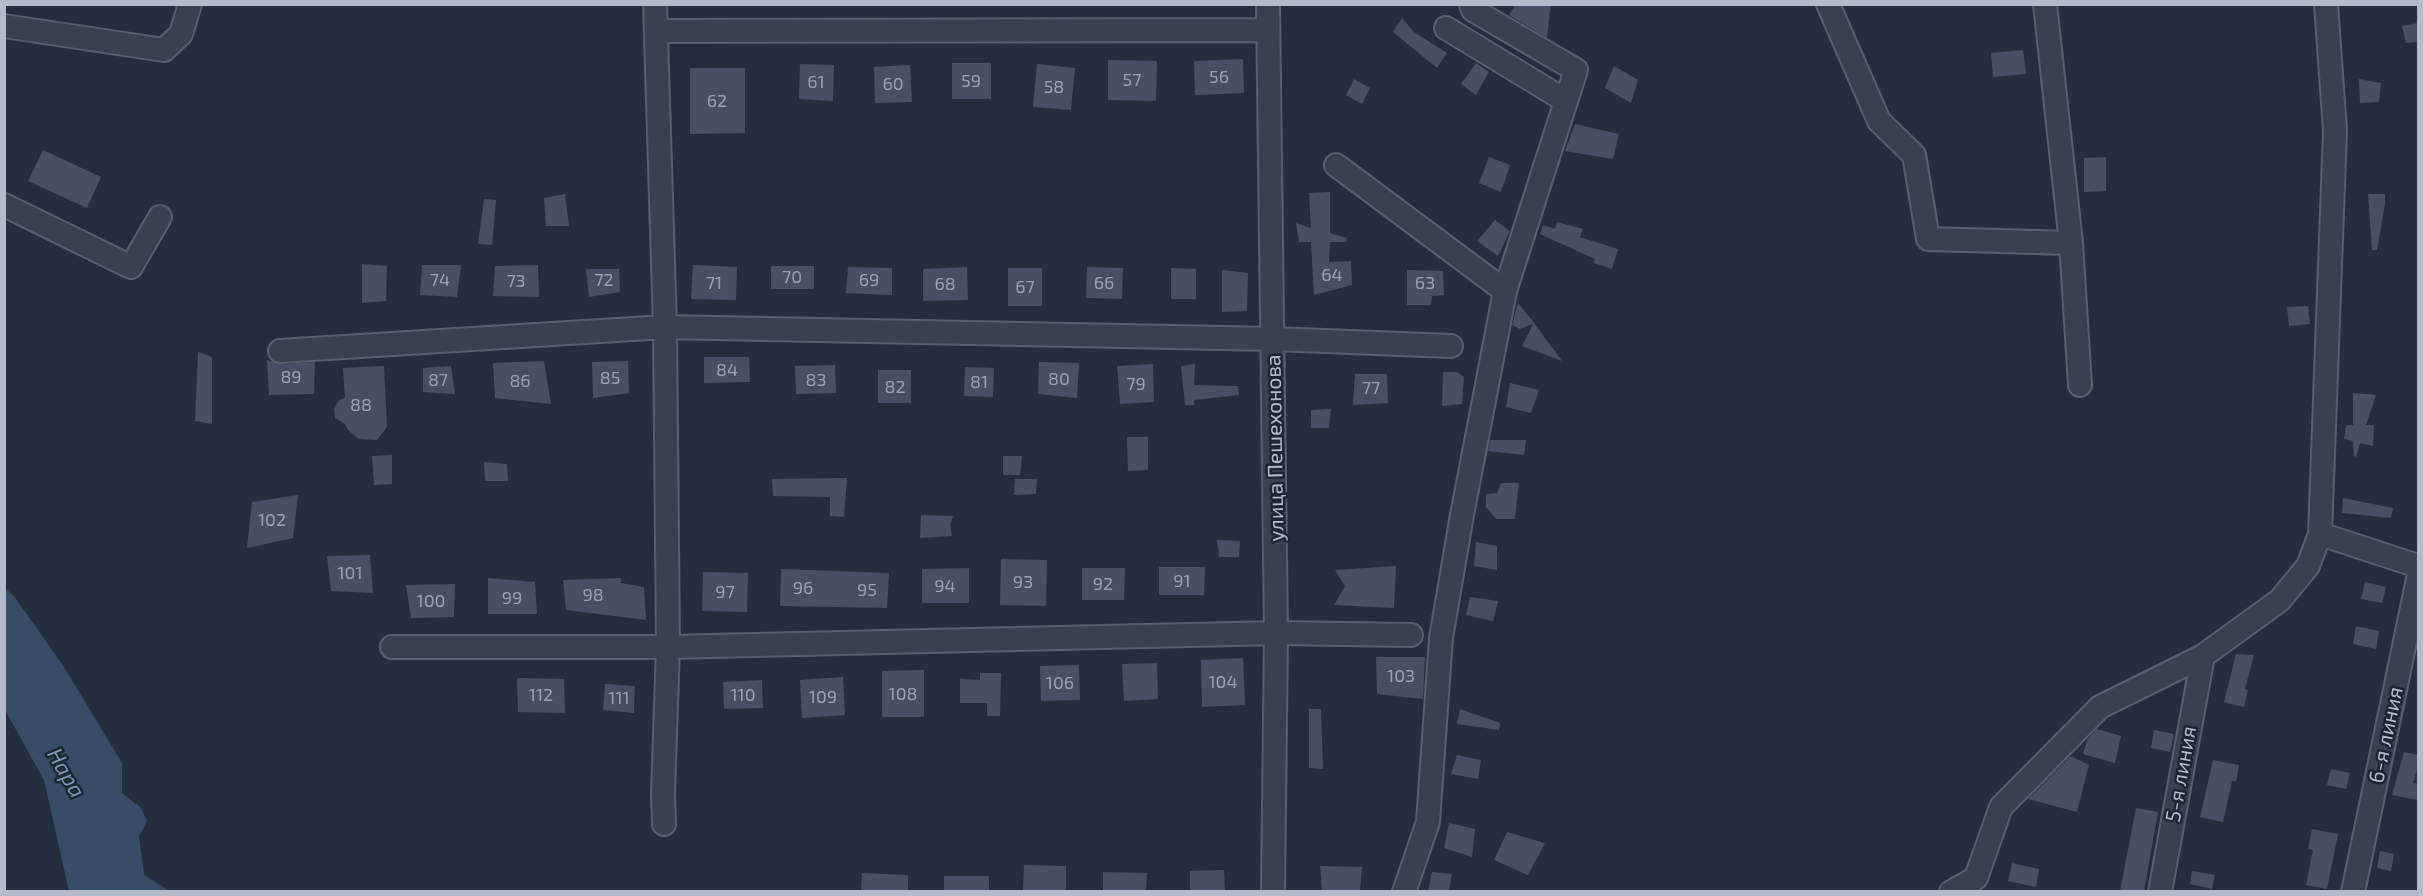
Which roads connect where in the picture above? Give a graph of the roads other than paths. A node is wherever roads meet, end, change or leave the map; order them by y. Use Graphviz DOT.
graph roads {
  1 [pos="190,4"];
  2 [pos="655,4"];
  3 [pos="1268,4"];
  4 [pos="1471,4"];
  5 [pos="1828,4"];
  6 [pos="2045,4"];
  7 [pos="2326,4"];
  8 [pos="4,26"];
  9 [pos="1446,28"];
  10 [pos="1268,30"];
  11 [pos="656,31"];
  12 [pos="1566,101"];
  13 [pos="1336,165"];
  14 [pos="4,205"];
  15 [pos="160,217"];
  16 [pos="2071,243"];
  17 [pos="1505,291"];
  18 [pos="665,327"];
  19 [pos="1274,339"];
  20 [pos="1451,346"];
  21 [pos="280,351"];
  22 [pos="2080,386"];
  23 [pos="2320,534"];
  24 [pos="2418,566"];
  25 [pos="2418,579"];
  26 [pos="1276,633"];
  27 [pos="1411,635"];
  28 [pos="392,647"];
  29 [pos="668,647"];
  30 [pos="2203,656"];
  31 [pos="664,824"];
  32 [pos="1974,885"];
  33 [pos="1273,891"];
  34 [pos="1404,891"];
  35 [pos="1951,891"];
  36 [pos="2160,891"];
  37 [pos="2353,891"];
  1 -- 8 [label="street"];
  2 -- 11 [label="street"];
  3 -- 10 [label="street, улица Пешехонова"];
  4 -- 12 [label="street"];
  5 -- 16 [label="street"];
  6 -- 16 [label="street"];
  7 -- 23 [label="street"];
  9 -- 12 [label="street"];
  10 -- 11 [label="street"];
  10 -- 19 [label="street, улица Пешехонова"];
  11 -- 18 [label="street"];
  12 -- 17 [label="street"];
  13 -- 17 [label="street"];
  14 -- 15 [label="street"];
  16 -- 22 [label="street"];
  17 -- 34 [label="street"];
  18 -- 19 [label="street"];
  18 -- 21 [label="street"];
  18 -- 29 [label="street"];
  19 -- 20 [label="street"];
  19 -- 26 [label="street, улица Пешехонова"];
  23 -- 24 [label="street"];
  23 -- 30 [label="street"];
  25 -- 37 [label="street, 6-я линия"];
  26 -- 27 [label="street"];
  26 -- 29 [label="street"];
  26 -- 33 [label="street, улица Пешехонова"];
  28 -- 29 [label="street"];
  29 -- 31 [label="street"];
  30 -- 32 [label="street"];
  30 -- 36 [label="street, 5-я линия"];
  32 -- 35 [label="street"];
}
